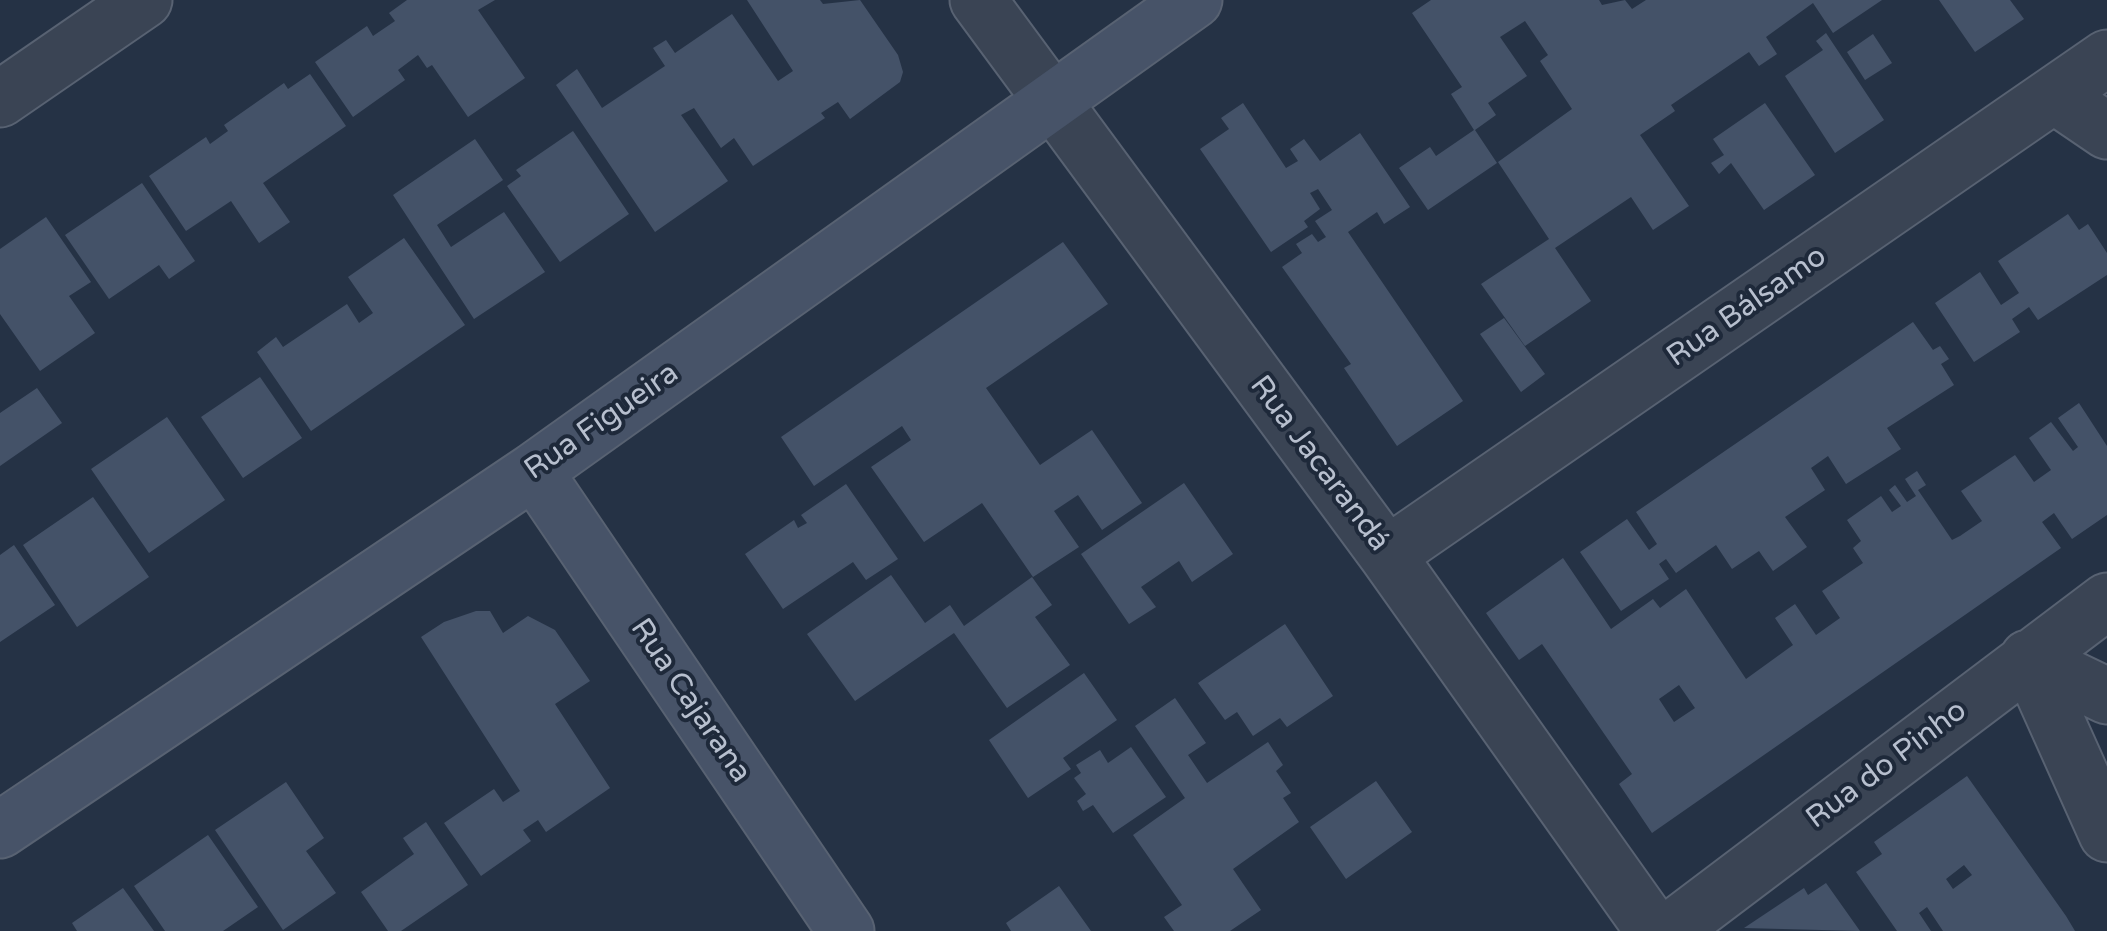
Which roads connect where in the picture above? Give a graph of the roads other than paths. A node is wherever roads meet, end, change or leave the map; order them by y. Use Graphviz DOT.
graph roads {
  1 [pos="144,0"];
  2 [pos="978,0"];
  3 [pos="1194,0"];
  4 [pos="2107,58"];
  5 [pos="2054,95"];
  6 [pos="0,99"];
  7 [pos="1049,102"];
  8 [pos="2107,131"];
  9 [pos="534,471"];
  10 [pos="1387,555"];
  11 [pos="2107,601"];
  12 [pos="2028,658"];
  13 [pos="2107,696"];
  14 [pos="0,830"];
  15 [pos="2107,834"];
  16 [pos="846,931"];
  17 [pos="1654,931"];
  18 [pos="1670,931"];
  1 -- 6 [label="street"];
  2 -- 7 [label="street, Rua Jacarandá"];
  3 -- 7 [label="street, Rua Figueira"];
  4 -- 5 [label="street, Rua Bálsamo"];
  5 -- 8 [label="street"];
  5 -- 10 [label="street, Rua Bálsamo"];
  7 -- 9 [label="street, Rua Figueira"];
  7 -- 10 [label="street, Rua Jacarandá"];
  9 -- 14 [label="street, Rua Figueira"];
  9 -- 16 [label="street, Rua Cajarana"];
  10 -- 17 [label="street, Rua Jacarandá"];
  11 -- 12 [label="street, Rua do Pinho"];
  12 -- 13 [label="street"];
  12 -- 15 [label="street"];
  12 -- 18 [label="street, Rua do Pinho"];
}
